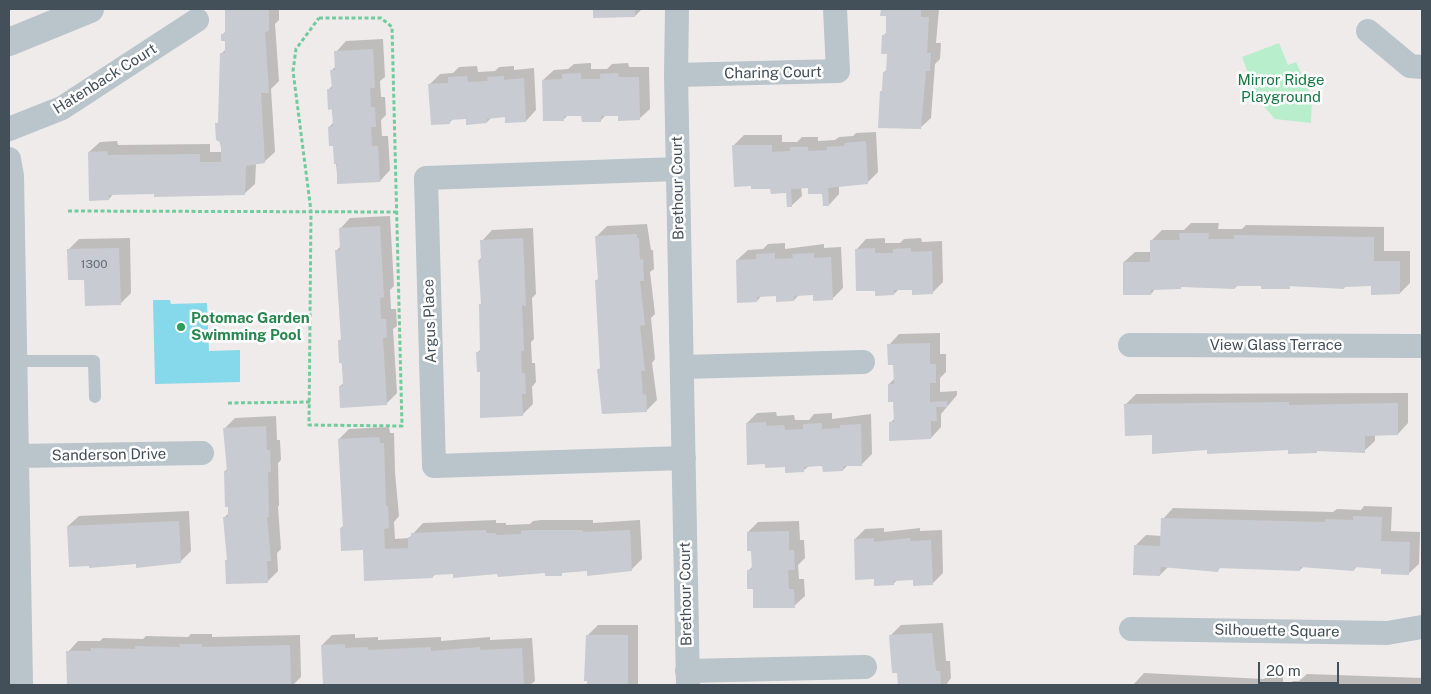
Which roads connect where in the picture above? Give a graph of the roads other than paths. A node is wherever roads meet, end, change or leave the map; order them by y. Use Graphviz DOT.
graph roads {
  1 [pos="90,9"];
  2 [pos="677,9"];
  3 [pos="836,9"];
  4 [pos="197,20"];
  5 [pos="1368,31"];
  6 [pos="9,42"];
  7 [pos="1422,67"];
  8 [pos="676,75"];
  9 [pos="9,130"];
  10 [pos="9,158"];
  11 [pos="677,169"];
  12 [pos="1130,345"];
  13 [pos="1422,346"];
  14 [pos="15,361"];
  15 [pos="864,362"];
  16 [pos="683,367"];
  17 [pos="95,397"];
  18 [pos="202,453"];
  19 [pos="16,456"];
  20 [pos="684,458"];
  21 [pos="1422,627"];
  22 [pos="1131,629"];
  23 [pos="865,667"];
  24 [pos="687,678"];
  25 [pos="21,685"];
  1 -- 6 [label="street"];
  2 -- 8 [label="street, Brethour Court"];
  3 -- 8 [label="street, Charing Court"];
  4 -- 9 [label="street, Hatenback Court"];
  5 -- 7 [label="street"];
  8 -- 11 [label="street, Brethour Court"];
  10 -- 14 [label="street"];
  11 -- 16 [label="street, Brethour Court"];
  11 -- 20 [label="street, Argus Place"];
  12 -- 13 [label="street, View Glass Terrace"];
  14 -- 17 [label="lane"];
  14 -- 19 [label="street"];
  15 -- 16 [label="street"];
  16 -- 20 [label="street, Brethour Court"];
  18 -- 19 [label="street, Sanderson Drive"];
  19 -- 25 [label="street"];
  20 -- 24 [label="street, Brethour Court"];
  21 -- 22 [label="street, Silhouette Square"];
  23 -- 24 [label="street, Brethour Court"];
}
